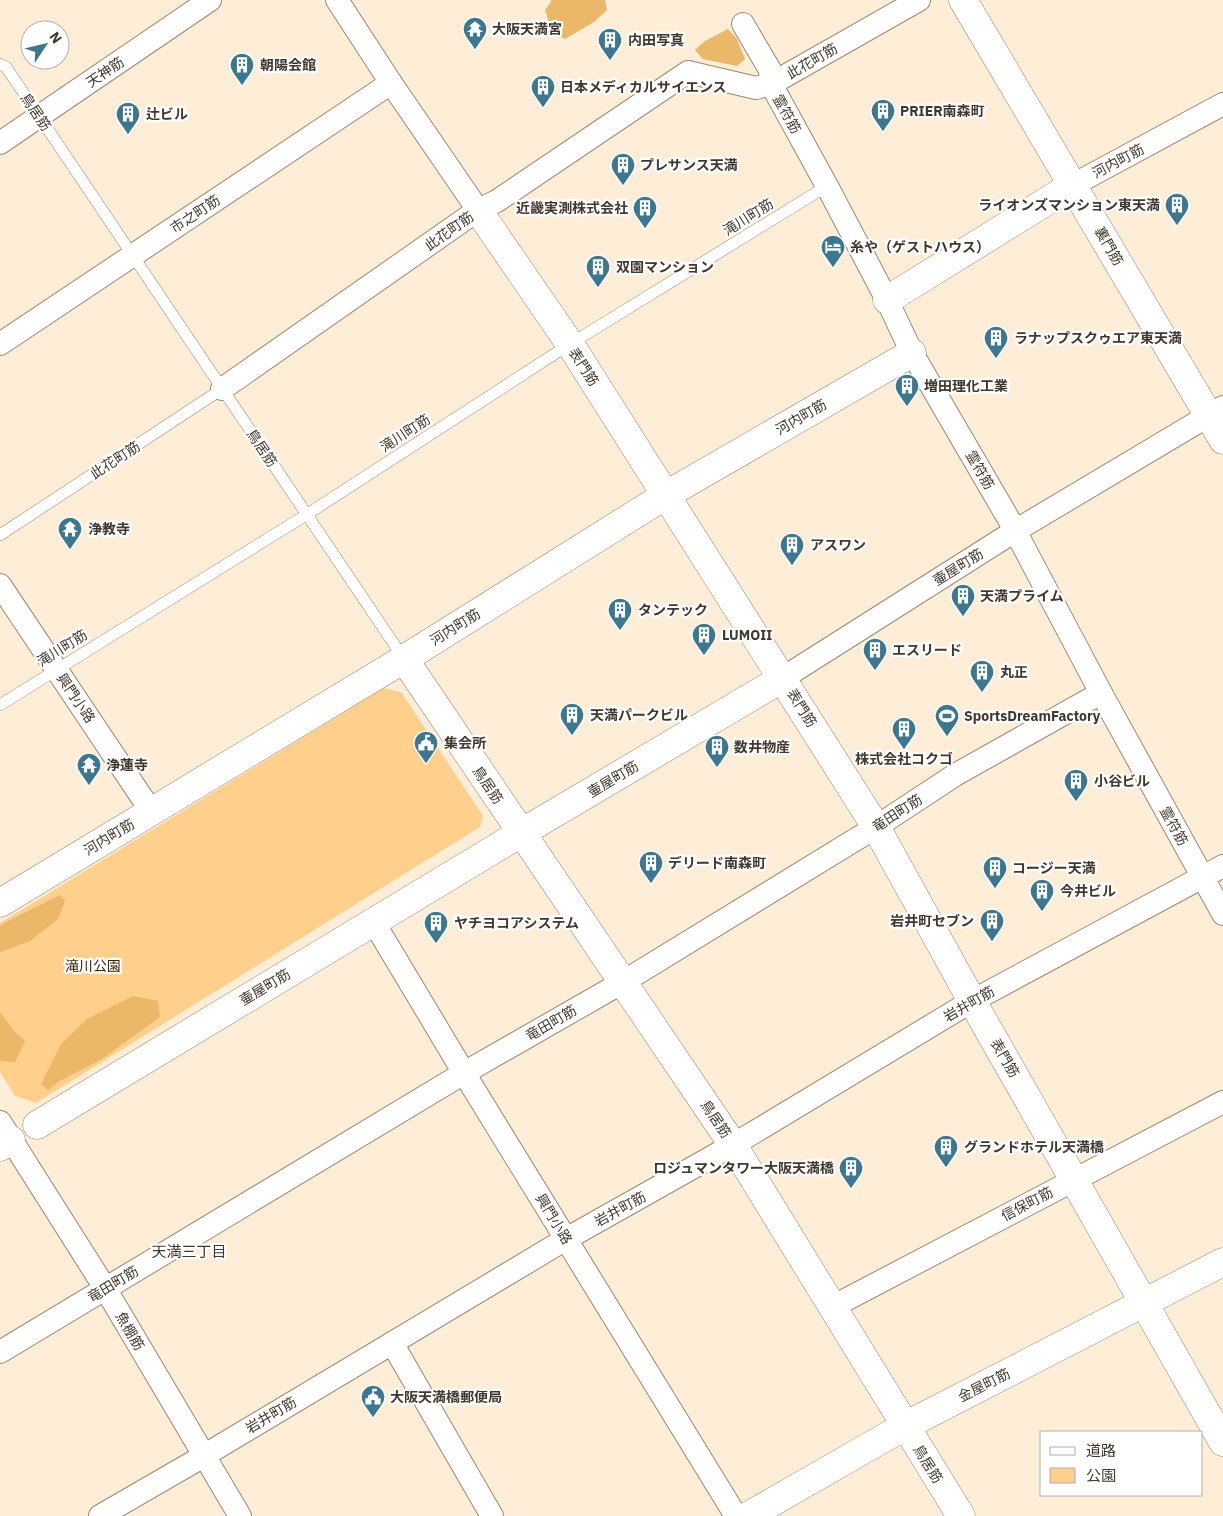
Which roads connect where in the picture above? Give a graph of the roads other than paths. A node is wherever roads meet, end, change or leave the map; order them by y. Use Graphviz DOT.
graph roads {
  1 [pos="210,0"];
  2 [pos="337,0"];
  3 [pos="919,0"];
  4 [pos="963,0"];
  5 [pos="743,24"];
  6 [pos="0,64"];
  7 [pos="391,83"];
  8 [pos="771,84"];
  9 [pos="1223,104"];
  10 [pos="39,117"];
  11 [pos="0,143"];
  12 [pos="1073,185"];
  13 [pos="827,186"];
  14 [pos="478,210"];
  15 [pos="132,256"];
  16 [pos="887,300"];
  17 [pos="0,344"];
  18 [pos="570,344"];
  19 [pos="912,353"];
  20 [pos="222,389"];
  21 [pos="1216,412"];
  22 [pos="1223,440"];
  23 [pos="666,495"];
  24 [pos="306,515"];
  25 [pos="1015,531"];
  26 [pos="0,535"];
  27 [pos="0,585"];
  28 [pos="404,660"];
  29 [pos="56,669"];
  30 [pos="783,678"];
  31 [pos="1101,693"];
  32 [pos="0,705"];
  33 [pos="151,811"];
  34 [pos="876,826"];
  35 [pos="520,833"];
  36 [pos="1223,866"];
  37 [pos="1202,879"];
  38 [pos="0,903"];
  39 [pos="1223,914"];
  40 [pos="373,922"];
  41 [pos="623,982"];
  42 [pos="972,1001"];
  43 [pos="464,1073"];
  44 [pos="1223,1102"];
  45 [pos="37,1125"];
  46 [pos="4,1136"];
  47 [pos="733,1145"];
  48 [pos="1074,1179"];
  49 [pos="566,1239"];
  50 [pos="1223,1262"];
  51 [pos="104,1288"];
  52 [pos="1144,1303"];
  53 [pos="832,1307"];
  54 [pos="392,1343"];
  55 [pos="0,1352"];
  56 [pos="905,1426"];
  57 [pos="1223,1442"];
  58 [pos="204,1455"];
  59 [pos="100,1516"];
  60 [pos="240,1516"];
  61 [pos="492,1516"];
  62 [pos="736,1516"];
  63 [pos="748,1516"];
  64 [pos="961,1516"];
  1 -- 10 [label="street, 天神筋"];
  2 -- 7 [label="street, 表門筋"];
  3 -- 8 [label="street, 此花町筋"];
  4 -- 12 [label="street, 裏門筋"];
  5 -- 8 [label="street, 霊符筋"];
  6 -- 10 [label="lane, 鳥居筋"];
  7 -- 14 [label="street, 表門筋"];
  7 -- 15 [label="street, 市之町筋"];
  8 -- 13 [label="street, 霊符筋"];
  8 -- 14 [label="street, 此花町筋"];
  9 -- 12 [label="street, 河内町筋"];
  10 -- 11 [label="street, 天神筋"];
  10 -- 15 [label="lane, 鳥居筋"];
  12 -- 16 [label="street, 河内町筋"];
  12 -- 21 [label="street, 裏門筋"];
  13 -- 16 [label="street, 霊符筋"];
  13 -- 18 [label="lane, 滝川町筋"];
  14 -- 18 [label="street, 表門筋"];
  14 -- 20 [label="street, 此花町筋"];
  15 -- 17 [label="street, 市之町筋"];
  15 -- 20 [label="lane, 鳥居筋"];
  16 -- 19 [label="street, 霊符筋"];
  18 -- 23 [label="street, 表門筋"];
  18 -- 24 [label="lane, 滝川町筋"];
  19 -- 23 [label="street, 河内町筋"];
  19 -- 25 [label="street, 霊符筋"];
  20 -- 24 [label="lane, 鳥居筋"];
  20 -- 26 [label="lane, 此花町筋"];
  21 -- 22 [label="street, 裏門筋"];
  21 -- 25 [label="street, 壷屋町筋"];
  23 -- 28 [label="street, 河内町筋"];
  23 -- 30 [label="street, 表門筋"];
  24 -- 28 [label="lane, 鳥居筋"];
  24 -- 29 [label="lane, 滝川町筋"];
  25 -- 30 [label="street, 壷屋町筋"];
  25 -- 31 [label="street, 霊符筋"];
  27 -- 29 [label="street, 興門小路"];
  28 -- 33 [label="street, 河内町筋"];
  28 -- 35 [label="street, 鳥居筋"];
  29 -- 32 [label="lane, 滝川町筋"];
  29 -- 33 [label="street, 興門小路"];
  30 -- 34 [label="street, 表門筋"];
  30 -- 35 [label="street, 壷屋町筋"];
  31 -- 34 [label="street, 竜田町筋"];
  31 -- 37 [label="street, 霊符筋"];
  33 -- 38 [label="street, 河内町筋"];
  34 -- 41 [label="street, 竜田町筋"];
  34 -- 42 [label="street, 表門筋"];
  35 -- 40 [label="street, 壷屋町筋"];
  35 -- 41 [label="street, 鳥居筋"];
  36 -- 37 [label="street, 岩井町筋"];
  37 -- 39 [label="street, 霊符筋"];
  37 -- 42 [label="street, 岩井町筋"];
  40 -- 43 [label="street, 興門小路"];
  40 -- 45 [label="street, 壷屋町筋"];
  41 -- 43 [label="street, 竜田町筋"];
  41 -- 47 [label="street, 鳥居筋"];
  42 -- 47 [label="street, 岩井町筋"];
  42 -- 48 [label="street, 表門筋"];
  43 -- 49 [label="street, 興門小路"];
  43 -- 51 [label="street, 竜田町筋"];
  44 -- 48 [label="street, 信保町筋"];
  45 -- 46 [label="street, 壷屋町筋"];
  46 -- 51 [label="street, 魚棚筋"];
  47 -- 49 [label="street, 岩井町筋"];
  47 -- 53 [label="street, 鳥居筋"];
  48 -- 52 [label="street, 表門筋"];
  48 -- 53 [label="street, 信保町筋"];
  49 -- 54 [label="street, 岩井町筋"];
  49 -- 62 [label="street, 興門小路"];
  50 -- 52 [label="street, 金屋町筋"];
  51 -- 55 [label="street, 竜田町筋"];
  51 -- 58 [label="street, 魚棚筋"];
  52 -- 56 [label="street, 金屋町筋"];
  52 -- 57 [label="street, 表門筋"];
  53 -- 56 [label="street, 鳥居筋"];
  54 -- 58 [label="street, 岩井町筋"];
  54 -- 61 [label="street"];
  56 -- 63 [label="street, 金屋町筋"];
  56 -- 64 [label="street, 鳥居筋"];
  58 -- 59 [label="street, 岩井町筋"];
  58 -- 60 [label="street, 魚棚筋"];
}
